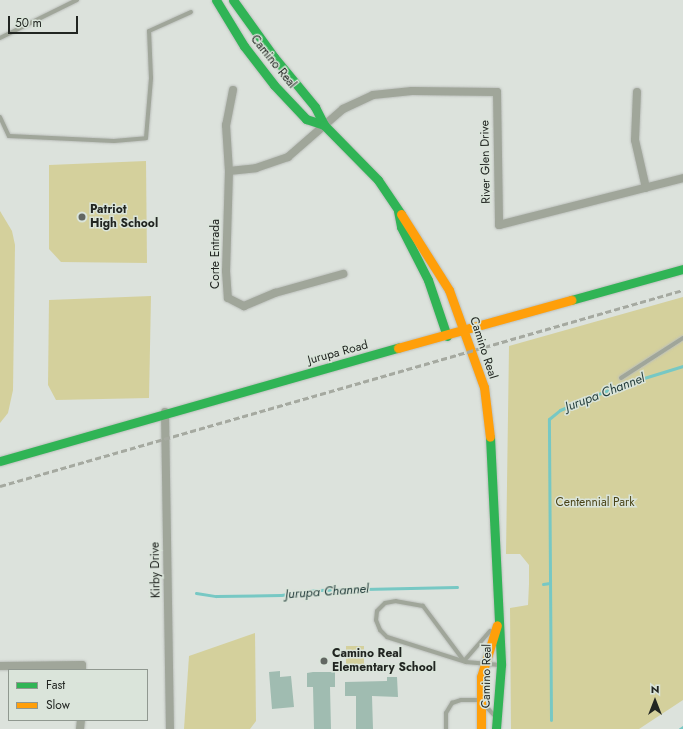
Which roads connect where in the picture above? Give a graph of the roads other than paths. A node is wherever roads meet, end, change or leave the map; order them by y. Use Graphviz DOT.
graph roads {
  1 [pos="77,0"];
  2 [pos="216,0"];
  3 [pos="233,0"];
  4 [pos="191,12"];
  5 [pos="0,38"];
  6 [pos="233,90"];
  7 [pos="637,92"];
  8 [pos="0,117"];
  9 [pos="324,125"];
  10 [pos="229,171"];
  11 [pos="683,178"];
  12 [pos="646,188"];
  13 [pos="398,208"];
  14 [pos="683,269"];
  15 [pos="343,274"];
  16 [pos="466,331"];
  17 [pos="447,336"];
  18 [pos="683,338"];
  19 [pos="621,378"];
  20 [pos="165,412"];
  21 [pos="0,461"];
  22 [pos="498,622"];
  23 [pos="464,661"];
  24 [pos="485,663"];
  25 [pos="501,665"];
  26 [pos="0,666"];
  27 [pos="82,669"];
  28 [pos="480,700"];
  29 [pos="497,724"];
  30 [pos="170,729"];
  31 [pos="446,729"];
  32 [pos="481,729"];
  1 -- 5 [label="lane"];
  2 -- 9 [label="main road, Camino Real"];
  3 -- 9 [label="main road, Camino Real"];
  4 -- 8 [label="lane"];
  6 -- 10 [label="street, Corte Entrada"];
  7 -- 12 [label="street"];
  9 -- 10 [label="street"];
  9 -- 12 [label="street, River Glen Drive"];
  9 -- 13 [label="main road, Camino Real"];
  10 -- 15 [label="street, Corte Entrada"];
  11 -- 12 [label="street, River Glen Drive"];
  13 -- 16 [label="main road, Camino Real"];
  13 -- 17 [label="main road"];
  14 -- 16 [label="main road, Jurupa Road"];
  16 -- 17 [label="main road, Jurupa Road"];
  16 -- 22 [label="main road, Camino Real"];
  17 -- 20 [label="main road, Jurupa Road"];
  18 -- 19 [label="lane"];
  20 -- 21 [label="main road, Jurupa Road"];
  20 -- 30 [label="street, Kirby Drive"];
  22 -- 23 [label="lane"];
  22 -- 24 [label="main road, Camino Real"];
  22 -- 25 [label="main road, Camino Real"];
  23 -- 23 [label="lane"];
  23 -- 24 [label="lane"];
  24 -- 25 [label="lane"];
  24 -- 28 [label="main road, Camino Real"];
  25 -- 29 [label="main road, Camino Real"];
  26 -- 27 [label="street"];
  28 -- 29 [label="lane"];
  28 -- 31 [label="lane"];
  28 -- 32 [label="main road, Camino Real"];
}
